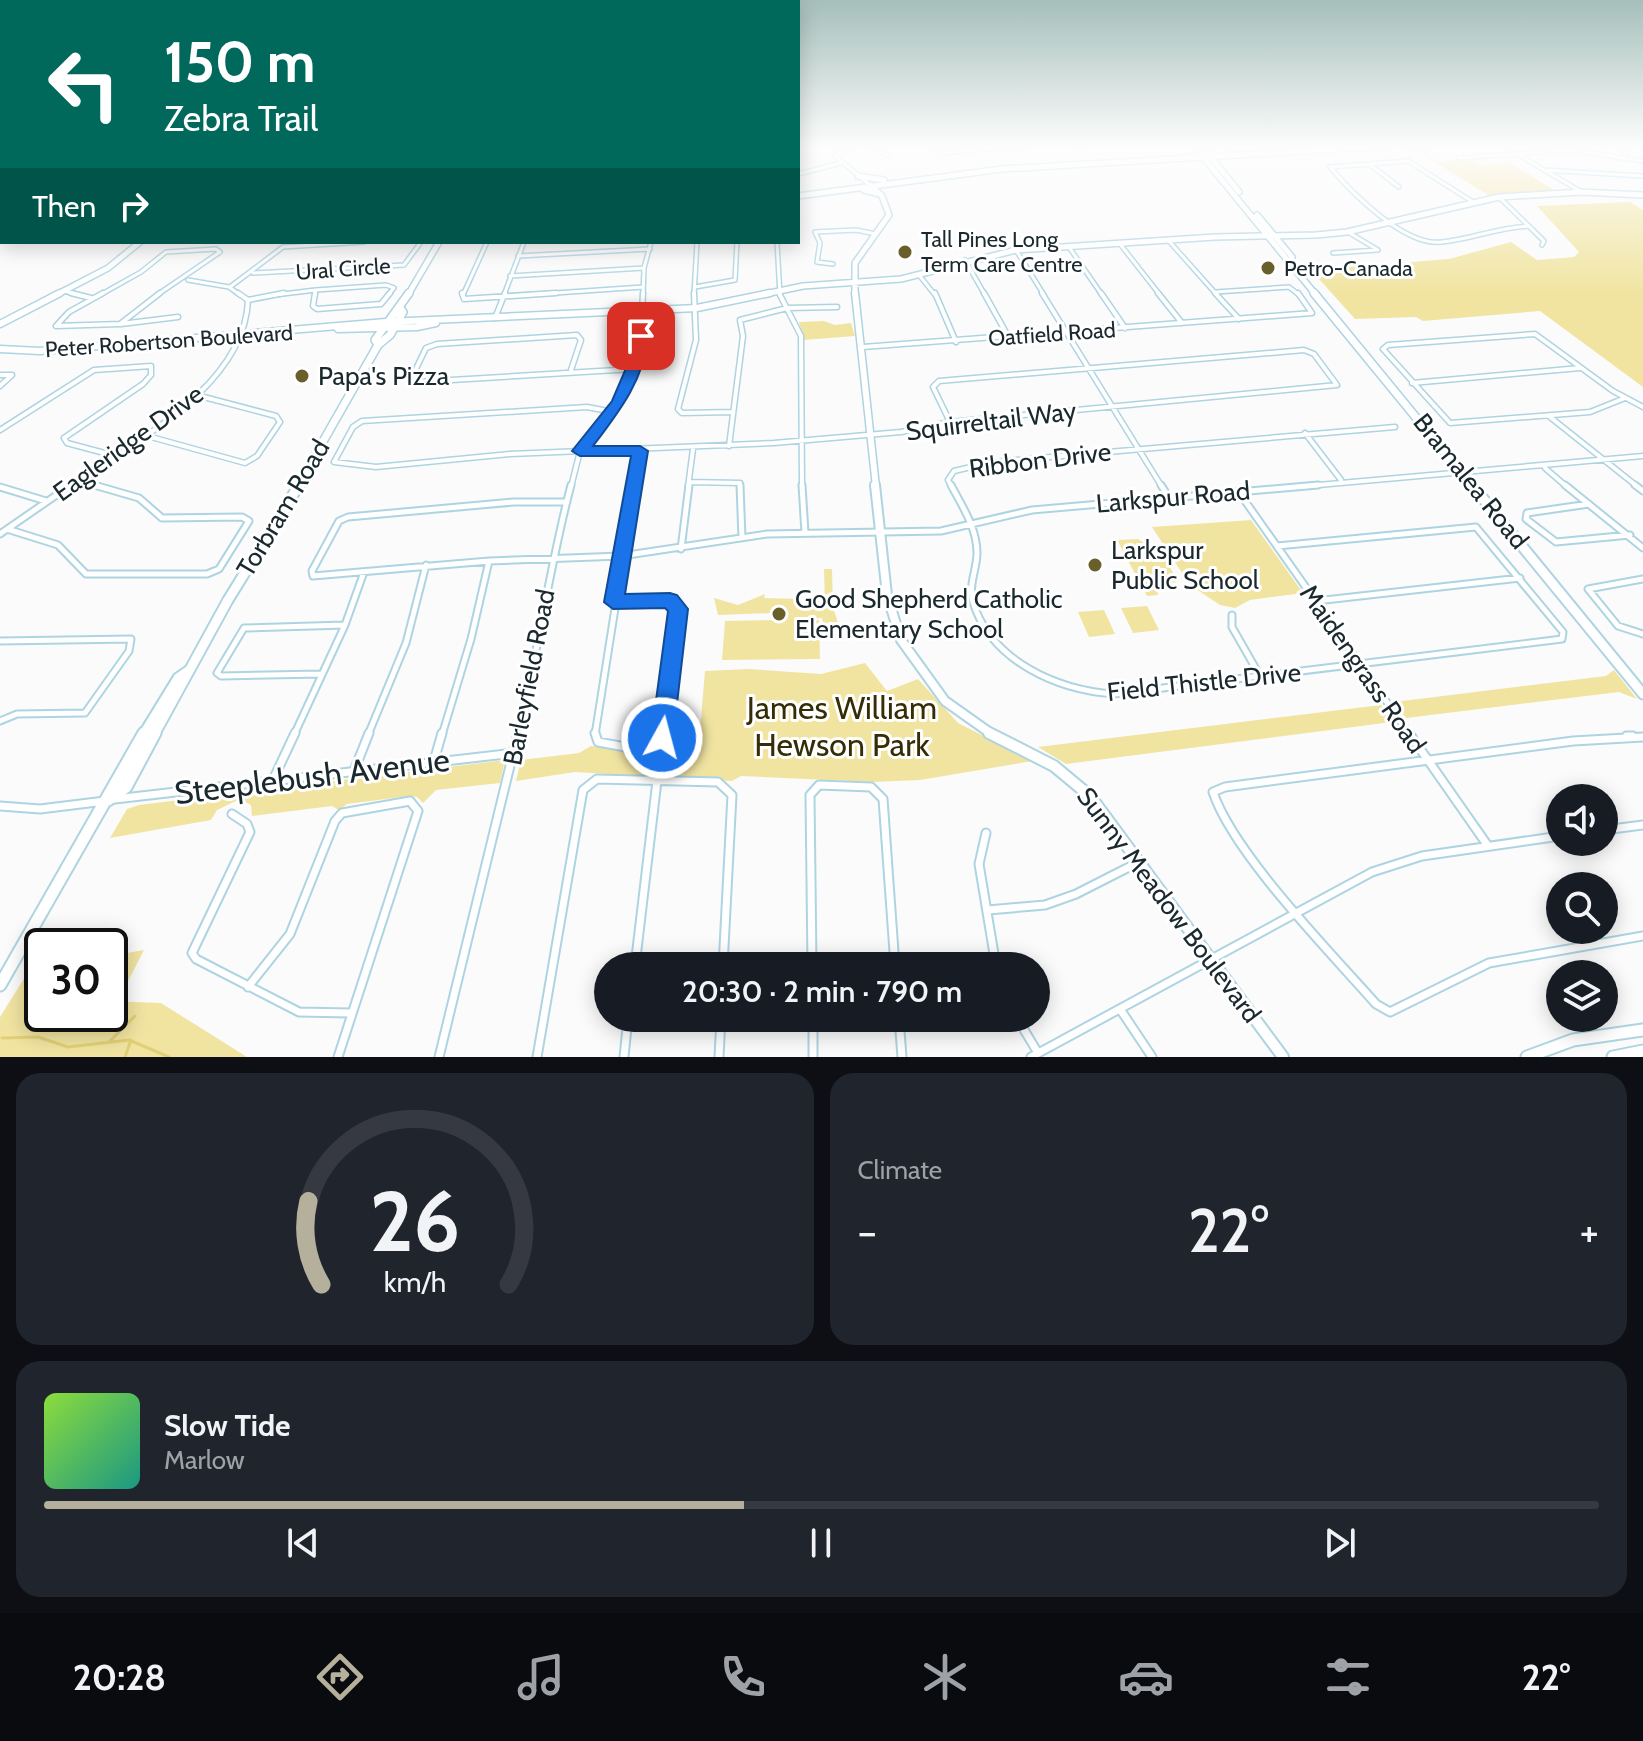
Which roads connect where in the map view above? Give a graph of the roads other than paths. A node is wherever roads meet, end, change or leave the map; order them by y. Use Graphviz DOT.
graph roads {
  1 [pos="881,195"];
  2 [pos="1235,195"];
  3 [pos="1237,195"];
  4 [pos="1357,195"];
  5 [pos="1462,195"];
  6 [pos="1526,195"];
  7 [pos="1499,197"];
  8 [pos="1473,202"];
  9 [pos="1389,221"];
  10 [pos="1529,226"];
  11 [pos="1347,232"];
  12 [pos="877,234"];
  13 [pos="1269,236"];
  14 [pos="1168,240"];
  15 [pos="138,244"];
  16 [pos="332,244"];
  17 [pos="420,244"];
  18 [pos="438,244"];
  19 [pos="486,244"];
  20 [pos="523,244"];
  21 [pos="651,244"];
  22 [pos="697,244"];
  23 [pos="737,244"];
  24 [pos="777,244"];
  25 [pos="1120,244"];
  26 [pos="1542,245"];
  27 [pos="1069,247"];
  28 [pos="650,249"];
  29 [pos="1016,250"];
  30 [pos="1333,253"];
  31 [pos="518,256"];
  32 [pos="965,260"];
  33 [pos="833,264"];
  34 [pos="644,268"];
  35 [pos="253,273"];
  36 [pos="919,275"];
  37 [pos="510,276"];
  38 [pos="188,280"];
  39 [pos="855,284"];
  40 [pos="229,287"];
  41 [pos="643,287"];
  42 [pos="695,287"];
  43 [pos="316,290"];
  44 [pos="64,291"];
  45 [pos="778,291"];
  46 [pos="1216,292"];
  47 [pos="501,297"];
  48 [pos="92,298"];
  49 [pos="248,300"];
  50 [pos="837,307"];
  51 [pos="400,308"];
  52 [pos="697,308"];
  53 [pos="787,308"];
  54 [pos="642,311"];
  55 [pos="178,317"];
  56 [pos="495,318"];
  57 [pos="1240,320"];
  58 [pos="0,324"];
  59 [pos="120,324"];
  60 [pos="1183,324"];
  61 [pos="384,325"];
  62 [pos="396,325"];
  63 [pos="1126,329"];
  64 [pos="1066,333"];
  65 [pos="239,336"];
  66 [pos="1009,338"];
  67 [pos="956,342"];
  68 [pos="378,345"];
  69 [pos="863,347"];
  70 [pos="0,349"];
  71 [pos="1088,368"];
  72 [pos="1581,368"];
  73 [pos="633,369"];
  74 [pos="571,370"];
  75 [pos="0,375"];
  76 [pos="1412,383"];
  77 [pos="0,386"];
  78 [pos="199,396"];
  79 [pos="1625,398"];
  80 [pos="1111,406"];
  81 [pos="1643,407"];
  82 [pos="613,412"];
  83 [pos="733,412"];
  84 [pos="1550,416"];
  85 [pos="950,422"];
  86 [pos="1395,427"];
  87 [pos="0,430"];
  88 [pos="1305,433"];
  89 [pos="871,434"];
  90 [pos="143,435"];
  91 [pos="800,441"];
  92 [pos="729,446"];
  93 [pos="1139,448"];
  94 [pos="693,449"];
  95 [pos="580,451"];
  96 [pos="640,451"];
  97 [pos="114,456"];
  98 [pos="1643,456"];
  99 [pos="1602,461"];
  100 [pos="1544,467"];
  101 [pos="1466,474"];
  102 [pos="78,480"];
  103 [pos="1342,481"];
  104 [pos="689,482"];
  105 [pos="0,487"];
  106 [pos="1238,491"];
  107 [pos="1643,491"];
  108 [pos="1168,496"];
  109 [pos="47,501"];
  110 [pos="567,502"];
  111 [pos="1589,504"];
  112 [pos="970,525"];
  113 [pos="7,529"];
  114 [pos="881,532"];
  115 [pos="805,533"];
  116 [pos="0,534"];
  117 [pos="1630,535"];
  118 [pos="742,538"];
  119 [pos="1277,546"];
  120 [pos="1643,548"];
  121 [pos="681,549"];
  122 [pos="621,556"];
  123 [pos="552,558"];
  124 [pos="489,561"];
  125 [pos="426,565"];
  126 [pos="364,572"];
  127 [pos="1521,578"];
  128 [pos="1643,579"];
  129 [pos="1316,601"];
  130 [pos="613,602"];
  131 [pos="1232,615"];
  132 [pos="345,625"];
  133 [pos="1643,634"];
  134 [pos="0,641"];
  135 [pos="1360,665"];
  136 [pos="322,674"];
  137 [pos="1260,676"];
  138 [pos="1643,694"];
  139 [pos="0,721"];
  140 [pos="1643,737"];
  141 [pos="515,753"];
  142 [pos="434,761"];
  143 [pos="1428,761"];
  144 [pos="353,771"];
  145 [pos="657,781"];
  146 [pos="272,782"];
  147 [pos="108,800"];
  148 [pos="0,806"];
  149 [pos="232,814"];
  150 [pos="1643,825"];
  151 [pos="1618,828"];
  152 [pos="986,833"];
  153 [pos="1546,838"];
  154 [pos="1488,846"];
  155 [pos="1140,861"];
  156 [pos="988,910"];
  157 [pos="1298,912"];
  158 [pos="1643,936"];
  159 [pos="637,952"];
  160 [pos="724,952"];
  161 [pos="812,952"];
  162 [pos="894,952"];
  163 [pos="994,952"];
  164 [pos="1212,959"];
  165 [pos="0,985"];
  166 [pos="248,987"];
  167 [pos="1120,1009"];
  168 [pos="350,1013"];
  169 [pos="1643,1030"];
  170 [pos="627,1032"];
  171 [pos="720,1032"];
  172 [pos="813,1032"];
  173 [pos="900,1032"];
  174 [pos="1023,1032"];
  175 [pos="1643,1051"];
  176 [pos="1034,1055"];
  177 [pos="338,1057"];
  178 [pos="439,1057"];
  179 [pos="537,1057"];
  180 [pos="624,1057"];
  181 [pos="719,1057"];
  182 [pos="813,1057"];
  183 [pos="902,1057"];
  184 [pos="1152,1057"];
  185 [pos="1283,1057"];
  186 [pos="1527,1057"];
  187 [pos="1613,1057"];
  1 -- 12 [label="street, Sunny Meadow Boulevard"];
  2 -- 13 [label="main road, Bramalea Road"];
  3 -- 13 [label="main road, Bramalea Road"];
  4 -- 9 [label="street"];
  5 -- 8 [label="street"];
  6 -- 7 [label="street, Peter Robertson Boulevard"];
  7 -- 8 [label="street, Peter Robertson Boulevard"];
  7 -- 10 [label="street"];
  8 -- 9 [label="street, Peter Robertson Boulevard"];
  9 -- 10 [label="street"];
  9 -- 11 [label="street, Peter Robertson Boulevard"];
  10 -- 26 [label="street"];
  11 -- 13 [label="street, Peter Robertson Boulevard"];
  11 -- 30 [label="street"];
  12 -- 33 [label="street"];
  12 -- 39 [label="street, Sunny Meadow Boulevard"];
  13 -- 14 [label="street, Peter Robertson Boulevard"];
  13 -- 101 [label="main road, Bramalea Road"];
  14 -- 25 [label="street, Peter Robertson Boulevard"];
  14 -- 46 [label="street"];
  15 -- 44 [label="street"];
  16 -- 35 [label="street, Ural Circle"];
  17 -- 35 [label="street, Ural Circle"];
  18 -- 51 [label="main road"];
  19 -- 47 [label="street"];
  20 -- 31 [label="street"];
  21 -- 28 [label="street, Barleyfield Road"];
  22 -- 42 [label="street"];
  23 -- 42 [label="street"];
  24 -- 45 [label="street"];
  25 -- 27 [label="street, Peter Robertson Boulevard"];
  25 -- 60 [label="street"];
  27 -- 29 [label="street, Peter Robertson Boulevard"];
  27 -- 63 [label="street"];
  28 -- 31 [label="street"];
  28 -- 34 [label="street, Barleyfield Road"];
  29 -- 32 [label="street, Peter Robertson Boulevard"];
  29 -- 64 [label="street"];
  31 -- 37 [label="street"];
  32 -- 36 [label="street, Peter Robertson Boulevard"];
  32 -- 66 [label="street"];
  34 -- 37 [label="street"];
  34 -- 41 [label="street, Barleyfield Road"];
  35 -- 40 [label="street, Ural Circle"];
  36 -- 39 [label="street, Peter Robertson Boulevard"];
  36 -- 67 [label="street"];
  37 -- 47 [label="street"];
  38 -- 40 [label="street"];
  38 -- 48 [label="street"];
  38 -- 59 [label="street"];
  39 -- 45 [label="street, Peter Robertson Boulevard"];
  39 -- 69 [label="street, Sunny Meadow Boulevard"];
  40 -- 49 [label="street"];
  41 -- 47 [label="street"];
  41 -- 54 [label="street, Barleyfield Road"];
  42 -- 52 [label="street"];
  43 -- 43 [label="street"];
  43 -- 49 [label="street"];
  44 -- 48 [label="street"];
  44 -- 58 [label="street"];
  45 -- 52 [label="street, Peter Robertson Boulevard"];
  45 -- 53 [label="street"];
  46 -- 57 [label="street"];
  46 -- 57 [label="street, Oatfield Road"];
  47 -- 56 [label="street"];
  48 -- 59 [label="street"];
  49 -- 65 [label="street, Eagleridge Drive"];
  50 -- 53 [label="street"];
  51 -- 61 [label="main road"];
  51 -- 62 [label="main road"];
  52 -- 54 [label="street, Peter Robertson Boulevard"];
  52 -- 83 [label="street"];
  53 -- 83 [label="street"];
  53 -- 91 [label="street"];
  54 -- 56 [label="street, Peter Robertson Boulevard"];
  54 -- 73 [label="street, Barleyfield Road"];
  55 -- 59 [label="street"];
  56 -- 62 [label="street, Peter Robertson Boulevard"];
  57 -- 60 [label="street, Oatfield Road"];
  60 -- 63 [label="street, Oatfield Road"];
  61 -- 62 [label="street, Peter Robertson Boulevard"];
  61 -- 65 [label="street, Peter Robertson Boulevard"];
  61 -- 68 [label="main road, Torbram Road"];
  62 -- 68 [label="main road, Torbram Road"];
  63 -- 64 [label="street, Oatfield Road"];
  64 -- 66 [label="street, Oatfield Road"];
  64 -- 71 [label="street"];
  65 -- 70 [label="street, Peter Robertson Boulevard"];
  65 -- 78 [label="street, Eagleridge Drive"];
  66 -- 67 [label="street, Oatfield Road"];
  67 -- 69 [label="street, Oatfield Road"];
  68 -- 147 [label="main road, Torbram Road"];
  69 -- 89 [label="street, Sunny Meadow Boulevard"];
  71 -- 80 [label="street"];
  71 -- 80 [label="street, Squirreltail Way"];
  71 -- 85 [label="street"];
  72 -- 76 [label="street"];
  72 -- 76 [label="street"];
  72 -- 79 [label="street"];
  73 -- 74 [label="street"];
  73 -- 82 [label="street, Barleyfield Road"];
  74 -- 74 [label="street"];
  75 -- 77 [label="street"];
  76 -- 84 [label="street"];
  78 -- 90 [label="street, Eagleridge Drive"];
  78 -- 90 [label="street"];
  79 -- 81 [label="street"];
  79 -- 84 [label="street"];
  80 -- 85 [label="street, Squirreltail Way"];
  80 -- 93 [label="street"];
  82 -- 95 [label="street, Barleyfield Road"];
  82 -- 95 [label="street, Squirreltail Way"];
  83 -- 92 [label="street"];
  84 -- 99 [label="street"];
  85 -- 89 [label="street, Squirreltail Way"];
  86 -- 88 [label="street"];
  87 -- 97 [label="street"];
  88 -- 93 [label="street"];
  88 -- 103 [label="street"];
  89 -- 91 [label="street, Squirreltail Way"];
  89 -- 114 [label="street, Sunny Meadow Boulevard"];
  90 -- 97 [label="street, Eagleridge Drive"];
  91 -- 92 [label="street, Squirreltail Way"];
  91 -- 115 [label="street"];
  92 -- 94 [label="street, Squirreltail Way"];
  93 -- 108 [label="street"];
  93 -- 112 [label="street, Ribbon Drive"];
  94 -- 96 [label="street, Squirreltail Way"];
  94 -- 104 [label="street"];
  95 -- 96 [label="street, Squirreltail Way"];
  95 -- 110 [label="street, Barleyfield Road"];
  96 -- 122 [label="street"];
  97 -- 102 [label="street, Eagleridge Drive"];
  98 -- 99 [label="street, Larkspur Road"];
  99 -- 100 [label="street, Larkspur Road"];
  99 -- 107 [label="street"];
  100 -- 101 [label="street, Larkspur Road"];
  100 -- 111 [label="street"];
  101 -- 103 [label="street, Larkspur Road"];
  101 -- 138 [label="main road, Bramalea Road"];
  102 -- 109 [label="street, Eagleridge Drive"];
  102 -- 113 [label="street"];
  103 -- 106 [label="street, Larkspur Road"];
  104 -- 118 [label="street"];
  104 -- 121 [label="street"];
  105 -- 109 [label="street"];
  106 -- 108 [label="street, Larkspur Road"];
  106 -- 119 [label="street, Maidengrass Road"];
  108 -- 112 [label="street, Larkspur Road"];
  109 -- 113 [label="street, Eagleridge Drive"];
  110 -- 123 [label="street, Barleyfield Road"];
  110 -- 126 [label="street, Larkspur Road"];
  111 -- 117 [label="street"];
  111 -- 117 [label="street"];
  112 -- 114 [label="street, Larkspur Road"];
  112 -- 137 [label="street, Field Thistle Drive"];
  113 -- 116 [label="street, Eagleridge Drive"];
  114 -- 115 [label="street, Larkspur Road"];
  114 -- 155 [label="street, Sunny Meadow Boulevard"];
  115 -- 118 [label="street, Larkspur Road"];
  117 -- 120 [label="street"];
  118 -- 121 [label="street, Larkspur Road"];
  119 -- 127 [label="street"];
  119 -- 129 [label="street, Maidengrass Road"];
  121 -- 122 [label="street, Larkspur Road"];
  122 -- 123 [label="street, Larkspur Road"];
  122 -- 130 [label="street"];
  123 -- 124 [label="street, Larkspur Road"];
  123 -- 141 [label="street, Barleyfield Road"];
  124 -- 125 [label="street, Larkspur Road"];
  124 -- 142 [label="street"];
  125 -- 126 [label="street, Larkspur Road"];
  125 -- 144 [label="street"];
  126 -- 132 [label="street"];
  127 -- 129 [label="street"];
  127 -- 135 [label="street, Field Thistle Drive"];
  128 -- 133 [label="street"];
  129 -- 135 [label="street, Maidengrass Road"];
  130 -- 130 [label="street"];
  131 -- 137 [label="street"];
  132 -- 136 [label="street"];
  132 -- 136 [label="street"];
  134 -- 139 [label="street"];
  135 -- 137 [label="street, Field Thistle Drive"];
  135 -- 143 [label="street, Maidengrass Road"];
  136 -- 146 [label="street"];
  140 -- 143 [label="street"];
  141 -- 142 [label="street, Steeplebush Avenue"];
  141 -- 178 [label="street, Barleyfield Road"];
  142 -- 144 [label="street, Steeplebush Avenue"];
  143 -- 154 [label="street, Maidengrass Road"];
  143 -- 157 [label="street"];
  144 -- 146 [label="street, Steeplebush Avenue"];
  145 -- 159 [label="street"];
  145 -- 160 [label="street"];
  145 -- 179 [label="street"];
  146 -- 147 [label="street, Steeplebush Avenue"];
  147 -- 148 [label="street"];
  147 -- 165 [label="main road, Torbram Road"];
  149 -- 166 [label="street"];
  150 -- 151 [label="street"];
  152 -- 156 [label="street"];
  153 -- 154 [label="street"];
  154 -- 157 [label="street"];
  155 -- 156 [label="street"];
  155 -- 164 [label="street, Sunny Meadow Boulevard"];
  156 -- 163 [label="street"];
  157 -- 158 [label="street"];
  157 -- 164 [label="street"];
  161 -- 162 [label="street"];
  164 -- 167 [label="street"];
  164 -- 185 [label="street, Sunny Meadow Boulevard"];
  166 -- 168 [label="street"];
  166 -- 168 [label="street"];
  167 -- 176 [label="street"];
  167 -- 184 [label="street"];
  168 -- 177 [label="street"];
  169 -- 186 [label="main road"];
  170 -- 180 [label="street"];
  171 -- 181 [label="street"];
  172 -- 182 [label="street"];
  173 -- 183 [label="street"];
  174 -- 176 [label="street"];
  175 -- 187 [label="main road"];
}
